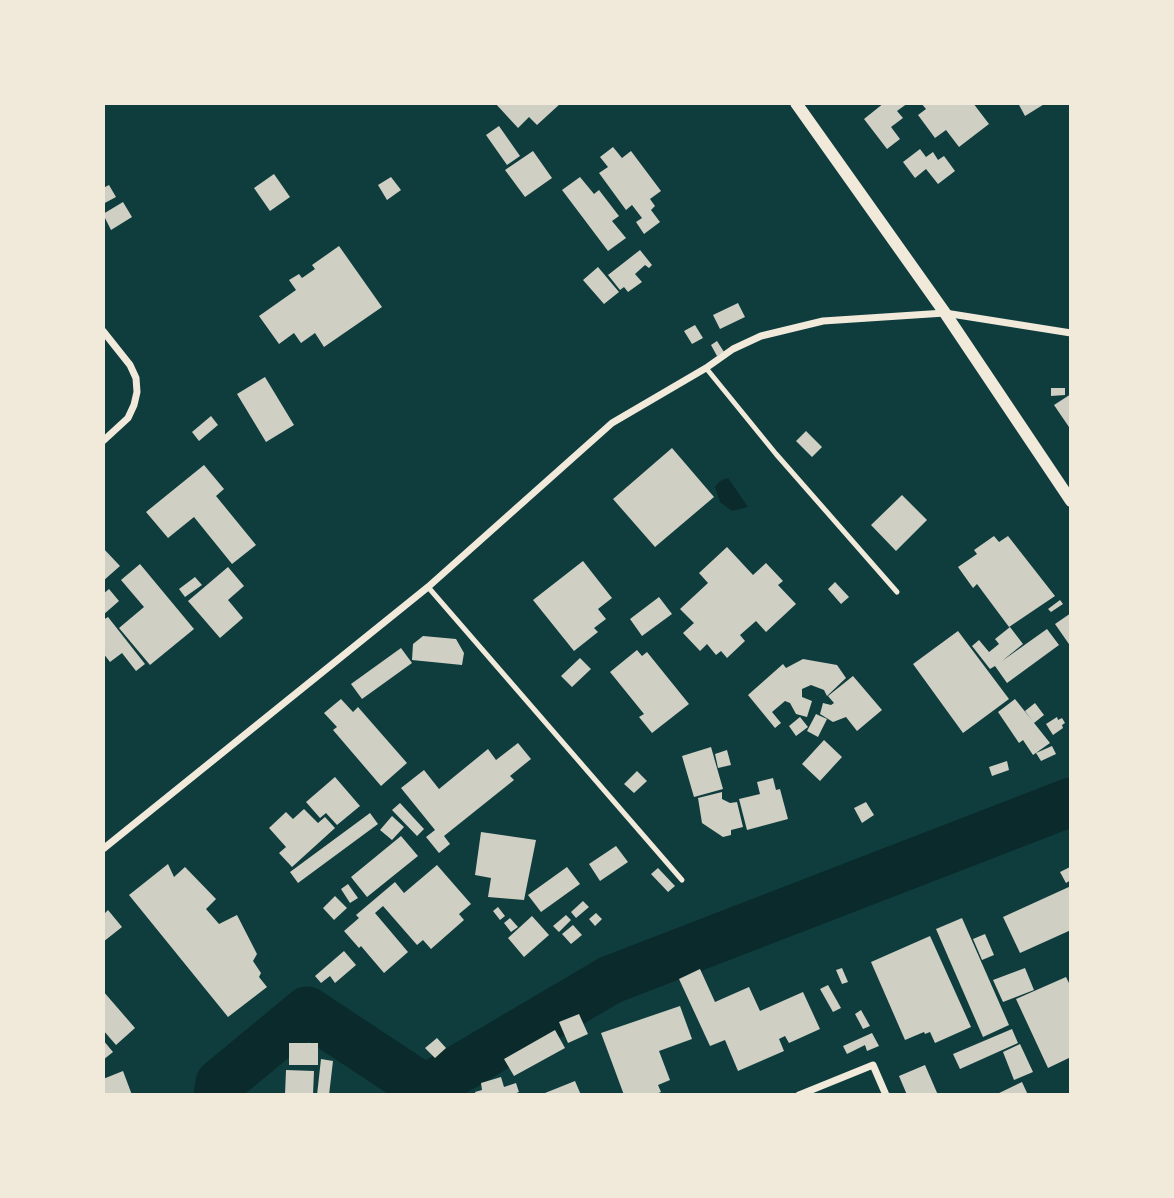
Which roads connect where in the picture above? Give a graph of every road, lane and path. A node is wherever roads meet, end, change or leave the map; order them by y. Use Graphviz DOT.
graph roads {
  1 [pos="796,103"];
  2 [pos="945,313"];
  3 [pos="103,331"];
  4 [pos="1071,333"];
  5 [pos="706,368"];
  6 [pos="103,440"];
  7 [pos="1071,500"];
  8 [pos="428,587"];
  9 [pos="897,592"];
  10 [pos="103,849"];
  11 [pos="682,880"];
  12 [pos="799,1095"];
  13 [pos="886,1095"];
  1 -- 2 [label="street"];
  2 -- 4 [label="street"];
  2 -- 5 [label="street"];
  2 -- 7 [label="street"];
  3 -- 6 [label="street"];
  5 -- 8 [label="street"];
  5 -- 9 [label="lane"];
  8 -- 10 [label="street"];
  8 -- 11 [label="lane"];
  12 -- 13 [label="street"];
}
